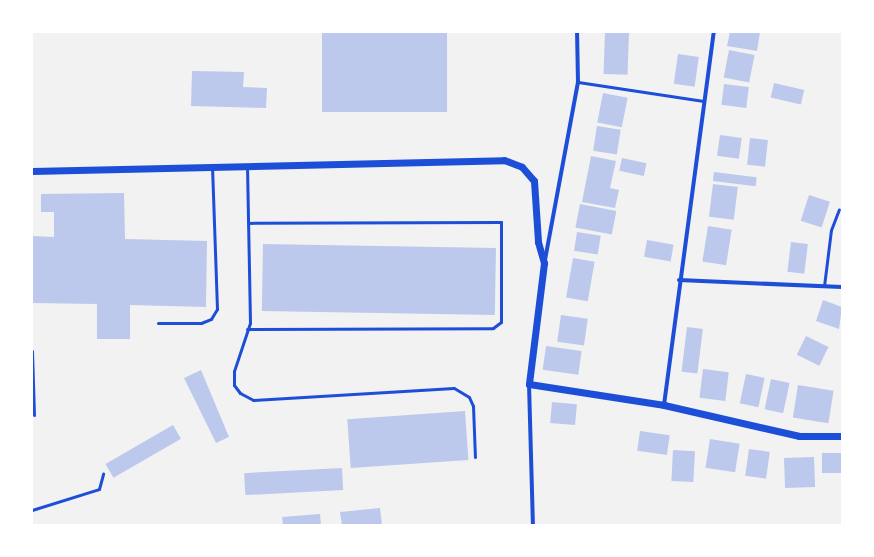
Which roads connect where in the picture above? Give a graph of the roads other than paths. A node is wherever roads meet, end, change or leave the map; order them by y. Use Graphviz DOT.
graph roads {
  1 [pos="577,32"];
  2 [pos="714,32"];
  3 [pos="578,82"];
  4 [pos="704,102"];
  5 [pos="247,166"];
  6 [pos="212,167"];
  7 [pos="32,171"];
  8 [pos="839,209"];
  9 [pos="248,223"];
  10 [pos="544,263"];
  11 [pos="679,280"];
  12 [pos="824,286"];
  13 [pos="842,287"];
  14 [pos="158,323"];
  15 [pos="248,329"];
  16 [pos="32,351"];
  17 [pos="529,384"];
  18 [pos="664,405"];
  19 [pos="34,415"];
  20 [pos="842,436"];
  21 [pos="475,457"];
  22 [pos="104,474"];
  23 [pos="32,510"];
  24 [pos="533,525"];
  1 -- 3 [label="street"];
  2 -- 4 [label="street"];
  3 -- 4 [label="lane"];
  3 -- 10 [label="street"];
  4 -- 11 [label="street"];
  5 -- 6 [label="street"];
  5 -- 9 [label="lane"];
  5 -- 10 [label="street"];
  6 -- 7 [label="street"];
  6 -- 14 [label="lane"];
  8 -- 12 [label="lane"];
  9 -- 15 [label="lane"];
  9 -- 15 [label="lane"];
  10 -- 17 [label="street"];
  11 -- 12 [label="street"];
  11 -- 18 [label="street"];
  12 -- 13 [label="street"];
  15 -- 21 [label="lane"];
  16 -- 19 [label="lane"];
  17 -- 18 [label="street"];
  17 -- 24 [label="street"];
  18 -- 20 [label="street"];
  22 -- 23 [label="lane"];
}
